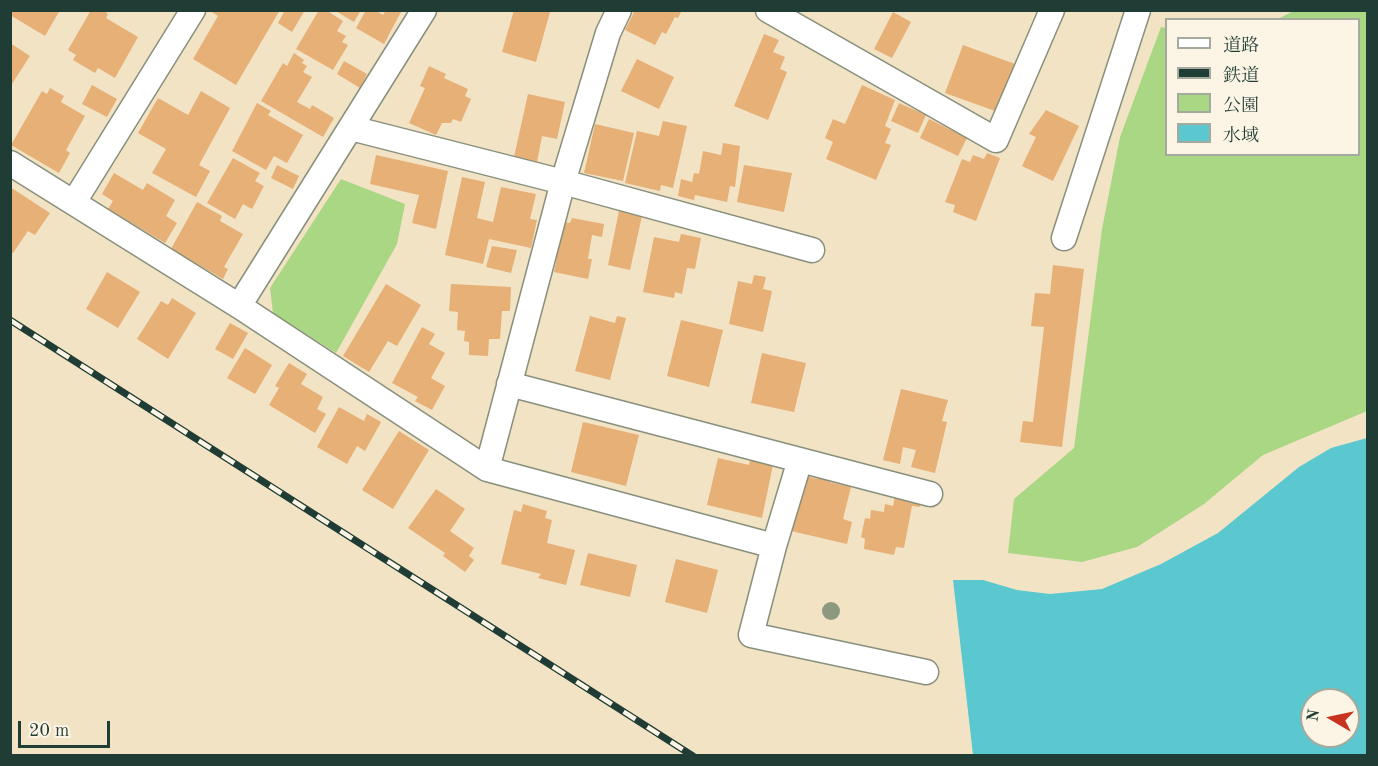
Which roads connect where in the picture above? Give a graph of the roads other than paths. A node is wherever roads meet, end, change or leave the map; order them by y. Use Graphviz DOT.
graph roads {
  1 [pos="193,10"];
  2 [pos="424,10"];
  3 [pos="619,10"];
  4 [pos="768,10"];
  5 [pos="1052,10"];
  6 [pos="1138,10"];
  7 [pos="351,128"];
  8 [pos="10,163"];
  9 [pos="562,182"];
  10 [pos="74,202"];
  11 [pos="1064,238"];
  12 [pos="812,250"];
  13 [pos="239,306"];
  14 [pos="509,384"];
  15 [pos="800,460"];
  16 [pos="487,470"];
  17 [pos="930,494"];
  18 [pos="774,546"];
  19 [pos="926,672"];
  1 -- 10 [label="street"];
  2 -- 7 [label="street"];
  3 -- 9 [label="street"];
  4 -- 5 [label="street"];
  6 -- 11 [label="street"];
  7 -- 9 [label="street"];
  7 -- 13 [label="street"];
  8 -- 10 [label="street"];
  9 -- 12 [label="street"];
  9 -- 14 [label="street"];
  10 -- 13 [label="street"];
  13 -- 16 [label="street"];
  14 -- 15 [label="street"];
  14 -- 16 [label="street"];
  15 -- 17 [label="street"];
  15 -- 18 [label="street"];
  16 -- 18 [label="street"];
  18 -- 19 [label="street"];
}
